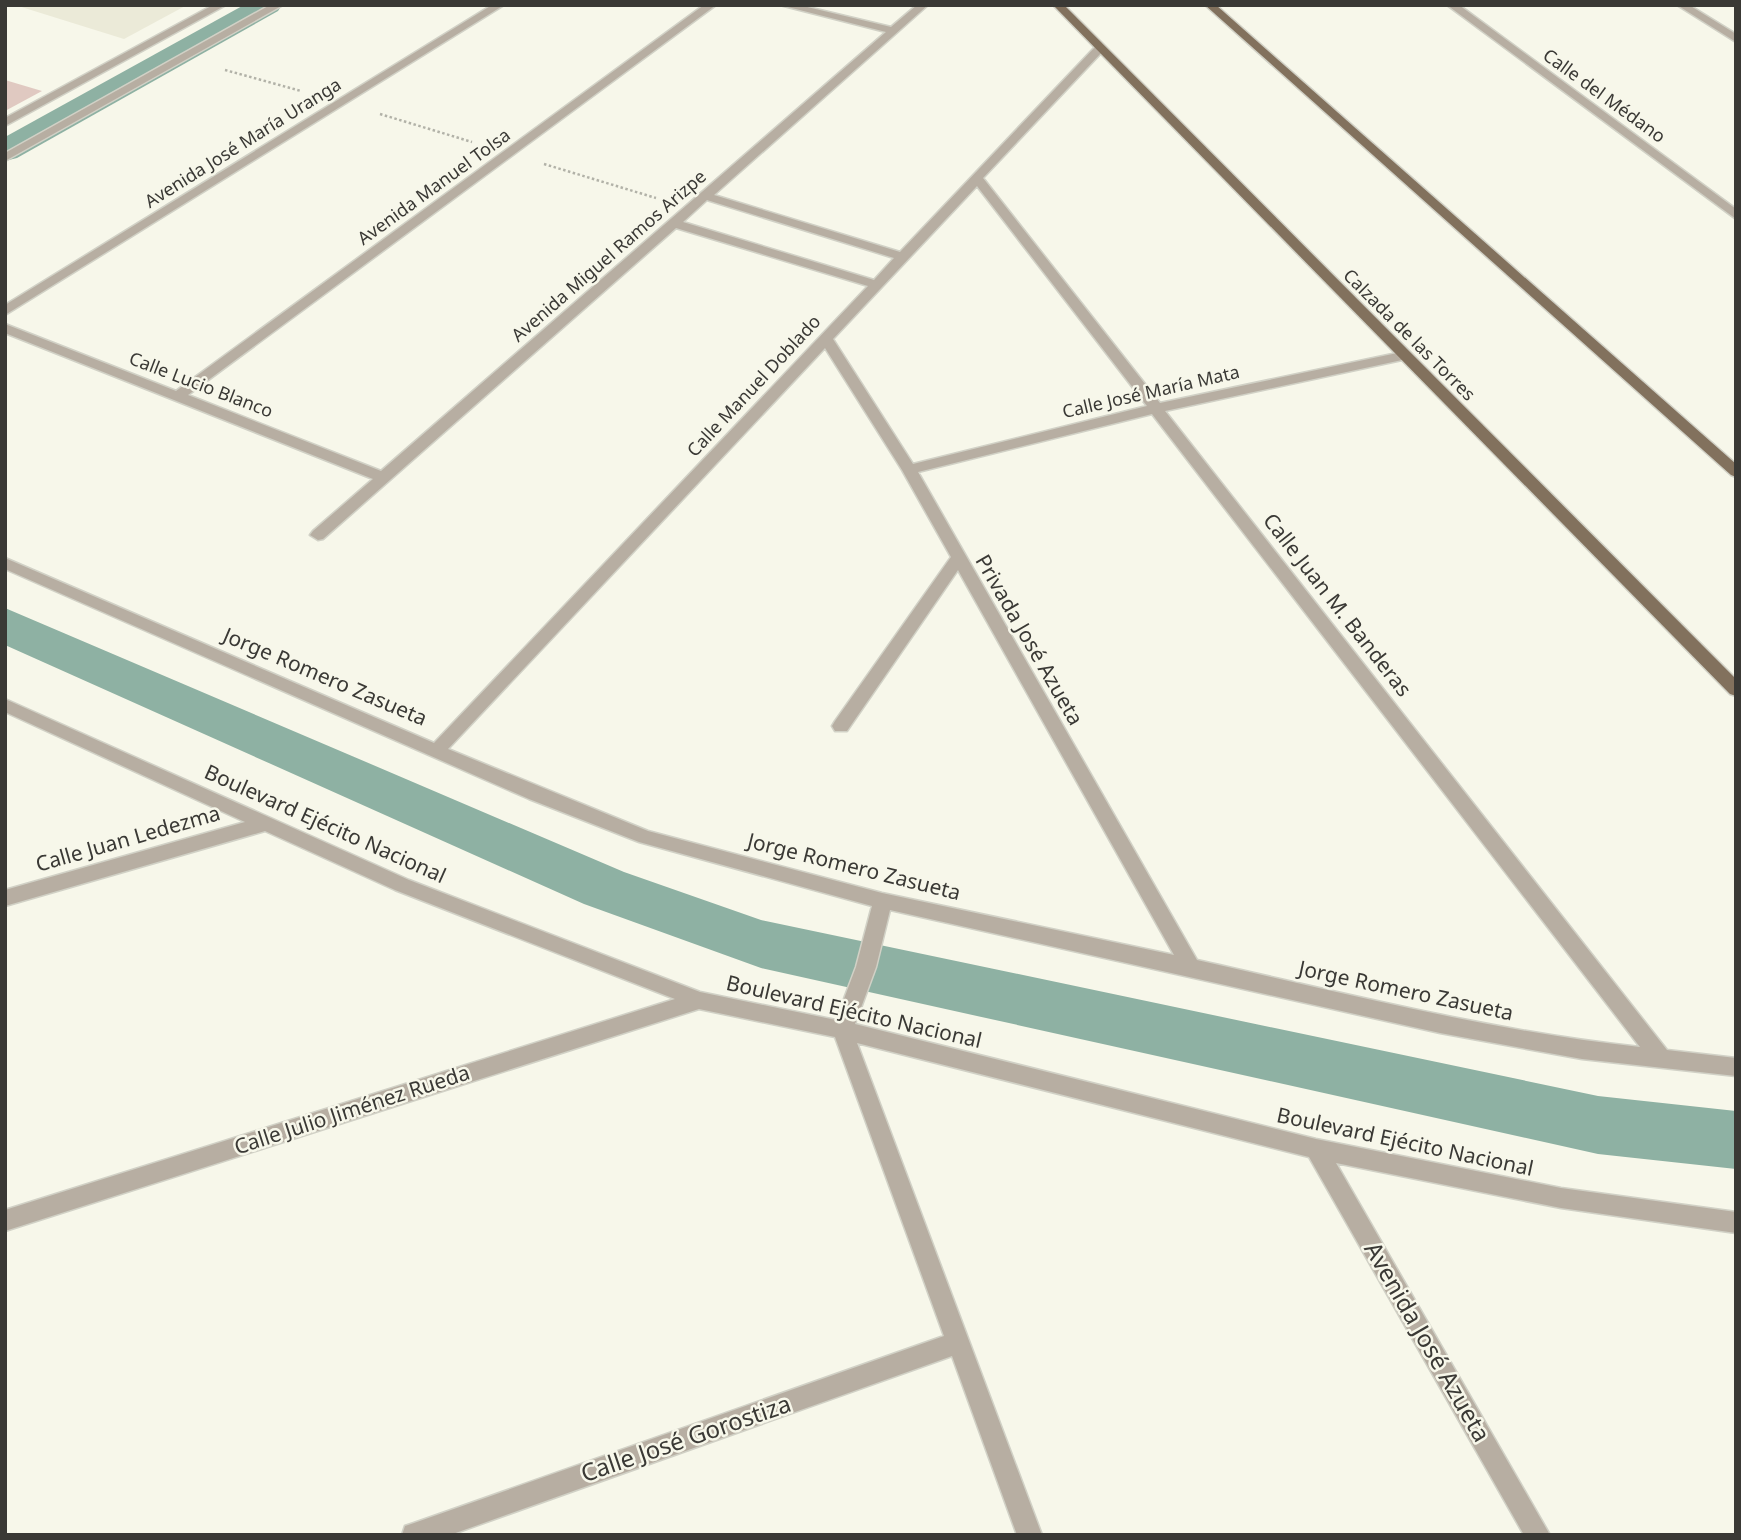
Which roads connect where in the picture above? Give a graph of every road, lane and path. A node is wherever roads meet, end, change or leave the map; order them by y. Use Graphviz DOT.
graph roads {
  1 [pos="221,5"];
  2 [pos="278,5"];
  3 [pos="499,5"];
  4 [pos="711,5"];
  5 [pos="785,5"];
  6 [pos="923,5"];
  7 [pos="1058,5"];
  8 [pos="1210,5"];
  9 [pos="1452,5"];
  10 [pos="1682,5"];
  11 [pos="894,31"];
  12 [pos="1736,39"];
  13 [pos="1099,48"];
  14 [pos="183,58"];
  15 [pos="342,102"];
  16 [pos="5,123"];
  17 [pos="509,153"];
  18 [pos="5,158"];
  19 [pos="977,178"];
  20 [pos="705,195"];
  21 [pos="690,208"];
  22 [pos="1736,215"];
  23 [pos="674,223"];
  24 [pos="903,257"];
  25 [pos="877,285"];
  26 [pos="5,311"];
  27 [pos="5,328"];
  28 [pos="825,338"];
  29 [pos="1402,356"];
  30 [pos="177,397"];
  31 [pos="1158,408"];
  32 [pos="909,470"];
  33 [pos="1736,472"];
  34 [pos="382,477"];
  35 [pos="318,534"];
  36 [pos="958,558"];
  37 [pos="5,563"];
  38 [pos="1736,690"];
  39 [pos="5,705"];
  40 [pos="841,726"];
  41 [pos="437,750"];
  42 [pos="263,824"];
  43 [pos="5,898"];
  44 [pos="882,901"];
  45 [pos="1191,967"];
  46 [pos="699,1000"];
  47 [pos="846,1021"];
  48 [pos="1662,1060"];
  49 [pos="1736,1067"];
  50 [pos="1316,1149"];
  51 [pos="5,1221"];
  52 [pos="1736,1223"];
  53 [pos="957,1343"];
  54 [pos="414,1535"];
  55 [pos="1030,1535"];
  56 [pos="1538,1535"];
  1 -- 16 [label="street"];
  2 -- 14 [label="street"];
  3 -- 15 [label="street, Avenida José María Uranga"];
  4 -- 17 [label="street, Avenida Manuel Tolsa"];
  5 -- 11 [label="street"];
  6 -- 11 [label="street, Avenida Miguel Ramos Arizpe"];
  7 -- 13 [label="main road, Calzada de las Torres"];
  8 -- 33 [label="main road"];
  9 -- 22 [label="street, Calle del Médano"];
  10 -- 12 [label="street"];
  11 -- 20 [label="street, Avenida Miguel Ramos Arizpe"];
  13 -- 19 [label="street, Calle Manuel Doblado"];
  13 -- 29 [label="main road, Calzada de las Torres"];
  14 -- 15 [label="path"];
  14 -- 18 [label="street"];
  15 -- 17 [label="path"];
  15 -- 26 [label="street, Avenida José María Uranga"];
  17 -- 21 [label="path"];
  17 -- 30 [label="street, Avenida Manuel Tolsa"];
  19 -- 24 [label="street, Calle Manuel Doblado"];
  19 -- 31 [label="street, Calle Juan M. Banderas"];
  20 -- 21 [label="street, Avenida Miguel Ramos Arizpe"];
  20 -- 24 [label="street"];
  21 -- 23 [label="street, Avenida Miguel Ramos Arizpe"];
  23 -- 25 [label="street"];
  23 -- 34 [label="street, Avenida Miguel Ramos Arizpe"];
  24 -- 25 [label="street, Calle Manuel Doblado"];
  25 -- 28 [label="street, Calle Manuel Doblado"];
  27 -- 30 [label="street, Calle Lucio Blanco"];
  28 -- 32 [label="street, Privada José Azueta"];
  28 -- 41 [label="street, Calle Manuel Doblado"];
  29 -- 31 [label="street, Calle José María Mata"];
  29 -- 38 [label="main road, Calzada de las Torres"];
  30 -- 34 [label="street, Calle Lucio Blanco"];
  31 -- 32 [label="street, Calle José María Mata"];
  31 -- 48 [label="street, Calle Juan M. Banderas"];
  32 -- 36 [label="street, Privada José Azueta"];
  34 -- 35 [label="street, Avenida Miguel Ramos Arizpe"];
  36 -- 40 [label="street"];
  36 -- 45 [label="street, Privada José Azueta"];
  37 -- 41 [label="street, Jorge Romero Zasueta"];
  39 -- 42 [label="street, Boulevard Ejécito Nacional"];
  41 -- 44 [label="street, Jorge Romero Zasueta"];
  42 -- 43 [label="street, Calle Juan Ledezma"];
  42 -- 46 [label="street, Boulevard Ejécito Nacional"];
  44 -- 45 [label="street, Jorge Romero Zasueta"];
  44 -- 47 [label="street"];
  45 -- 48 [label="street, Jorge Romero Zasueta"];
  46 -- 47 [label="street, Boulevard Ejécito Nacional"];
  46 -- 51 [label="street, Calle Julio Jiménez Rueda"];
  47 -- 50 [label="street, Boulevard Ejécito Nacional"];
  47 -- 53 [label="street"];
  48 -- 49 [label="street, Jorge Romero Zasueta"];
  50 -- 52 [label="street, Boulevard Ejécito Nacional"];
  50 -- 56 [label="street, Avenida José Azueta"];
  53 -- 54 [label="street, Calle José Gorostiza"];
  53 -- 55 [label="street"];
}
